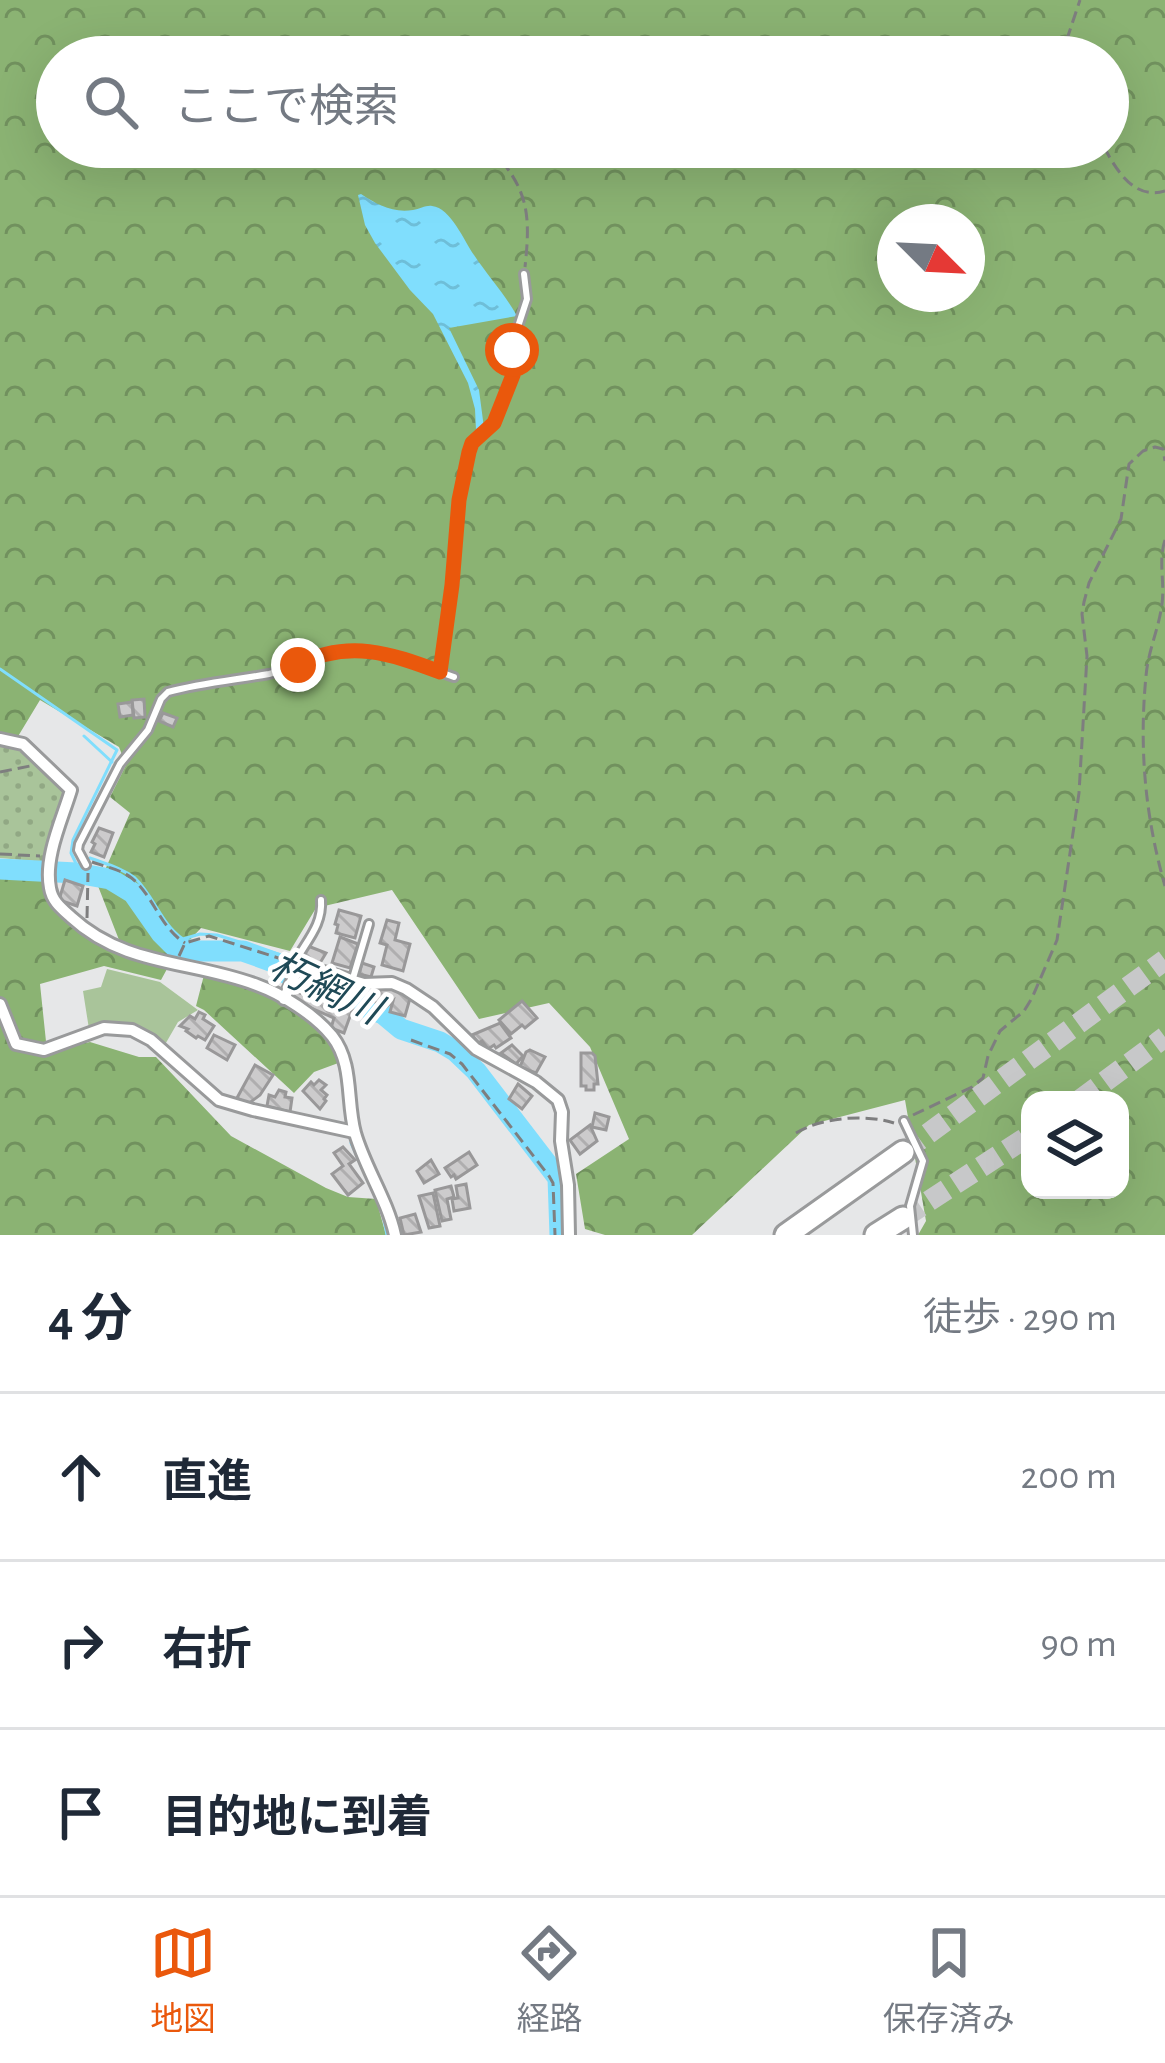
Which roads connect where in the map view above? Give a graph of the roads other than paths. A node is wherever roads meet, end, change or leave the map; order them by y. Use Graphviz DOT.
graph roads {
  1 [pos="524,274"];
  2 [pos="440,672"];
  3 [pos="454,677"];
  4 [pos="0,739"];
  5 [pos="85,864"];
  6 [pos="321,900"];
  7 [pos="369,924"];
  8 [pos="295,968"];
  9 [pos="353,979"];
  10 [pos="284,999"];
  11 [pos="0,1004"];
  12 [pos="904,1121"];
  13 [pos="354,1132"];
  14 [pos="903,1153"];
  15 [pos="908,1227"];
  16 [pos="394,1235"];
  17 [pos="569,1235"];
  18 [pos="786,1235"];
  19 [pos="876,1235"];
  1 -- 2 [label="lane"];
  2 -- 3 [label="lane"];
  2 -- 5 [label="lane"];
  4 -- 10 [label="street"];
  6 -- 8 [label="lane"];
  7 -- 9 [label="lane"];
  8 -- 9 [label="street"];
  8 -- 10 [label="street"];
  9 -- 17 [label="street"];
  10 -- 13 [label="street"];
  11 -- 13 [label="street"];
  12 -- 15 [label="lane"];
  13 -- 16 [label="street"];
  14 -- 18 [label="highway"];
  15 -- 19 [label="highway"];
}
